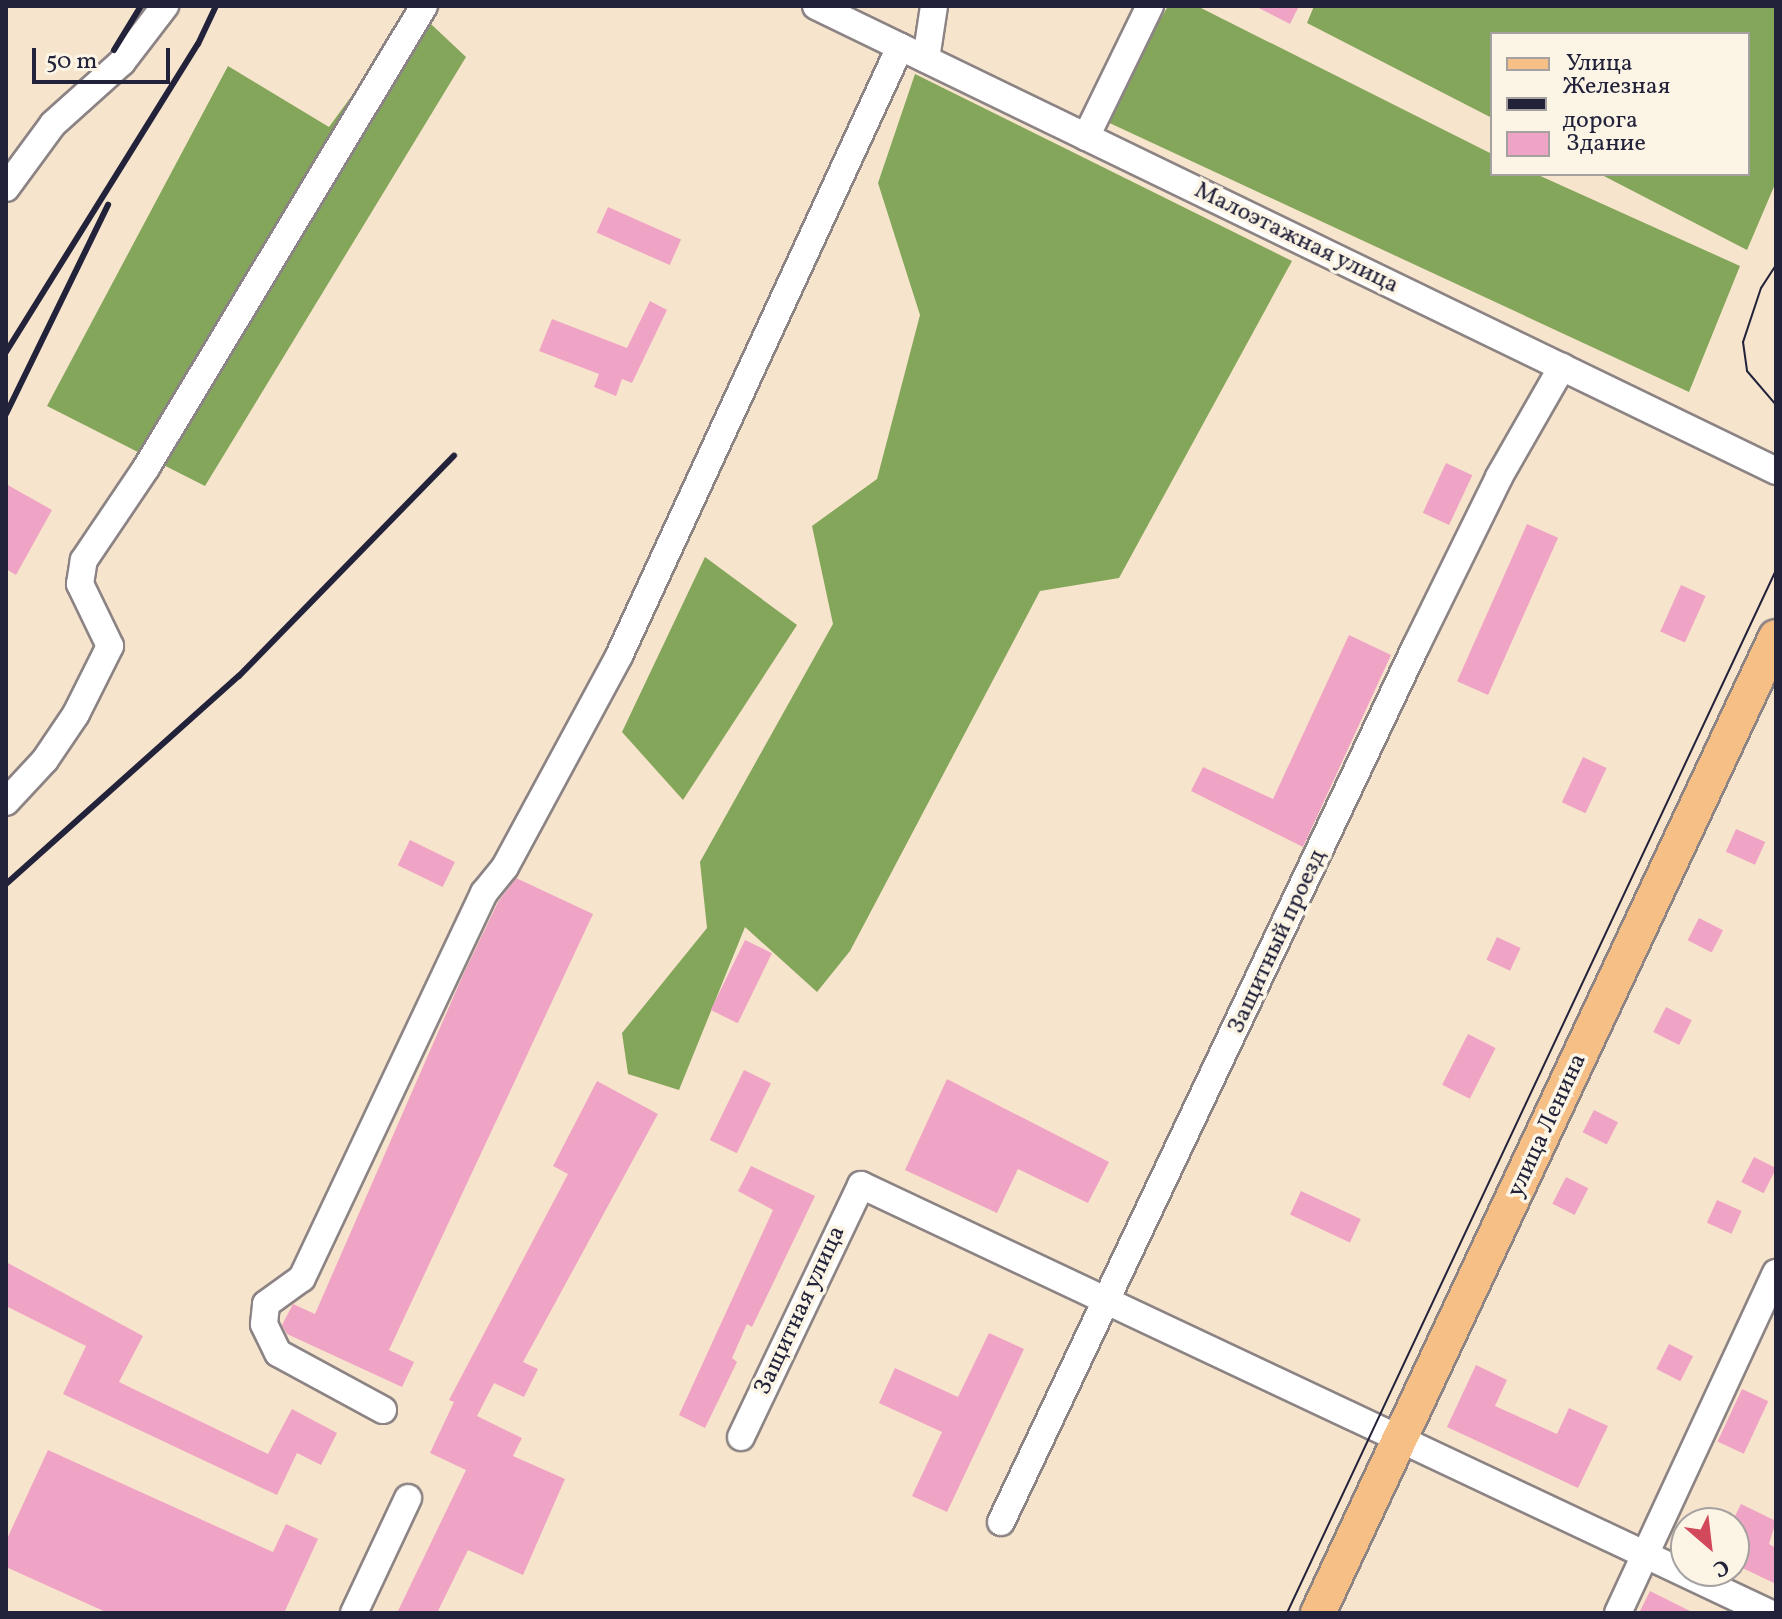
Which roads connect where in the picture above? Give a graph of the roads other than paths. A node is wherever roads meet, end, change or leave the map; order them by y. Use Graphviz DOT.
graph roads {
  1 [pos="165,6"];
  2 [pos="424,6"];
  3 [pos="816,6"];
  4 [pos="934,6"];
  5 [pos="1150,6"];
  6 [pos="900,47"];
  7 [pos="926,59"];
  8 [pos="1086,137"];
  9 [pos="6,188"];
  10 [pos="1562,367"];
  11 [pos="1776,471"];
  12 [pos="1776,637"];
  13 [pos="6,802"];
  14 [pos="1776,1273"];
  15 [pos="1110,1300"];
  16 [pos="383,1410"];
  17 [pos="741,1437"];
  18 [pos="1401,1441"];
  19 [pos="408,1498"];
  20 [pos="1001,1522"];
  21 [pos="1646,1558"];
  22 [pos="354,1613"];
  23 [pos="1318,1613"];
  24 [pos="1618,1613"];
  25 [pos="1769,1613"];
  1 -- 9 [label="street"];
  2 -- 13 [label="street"];
  3 -- 6 [label="street, Малоэтажная улица"];
  4 -- 7 [label="street"];
  5 -- 8 [label="street"];
  6 -- 7 [label="street, Малоэтажная улица"];
  6 -- 16 [label="street"];
  7 -- 8 [label="street, Малоэтажная улица"];
  8 -- 10 [label="street, Малоэтажная улица"];
  10 -- 11 [label="street, Малоэтажная улица"];
  10 -- 15 [label="street, Защитный проезд"];
  12 -- 18 [label="main road, улица Ленина"];
  14 -- 21 [label="street"];
  15 -- 17 [label="street, Защитная улица"];
  15 -- 18 [label="street"];
  15 -- 20 [label="street, Защитный проезд"];
  18 -- 21 [label="street"];
  18 -- 23 [label="main road, улица Ленина"];
  19 -- 22 [label="street"];
  21 -- 24 [label="street"];
  21 -- 25 [label="street"];
}
